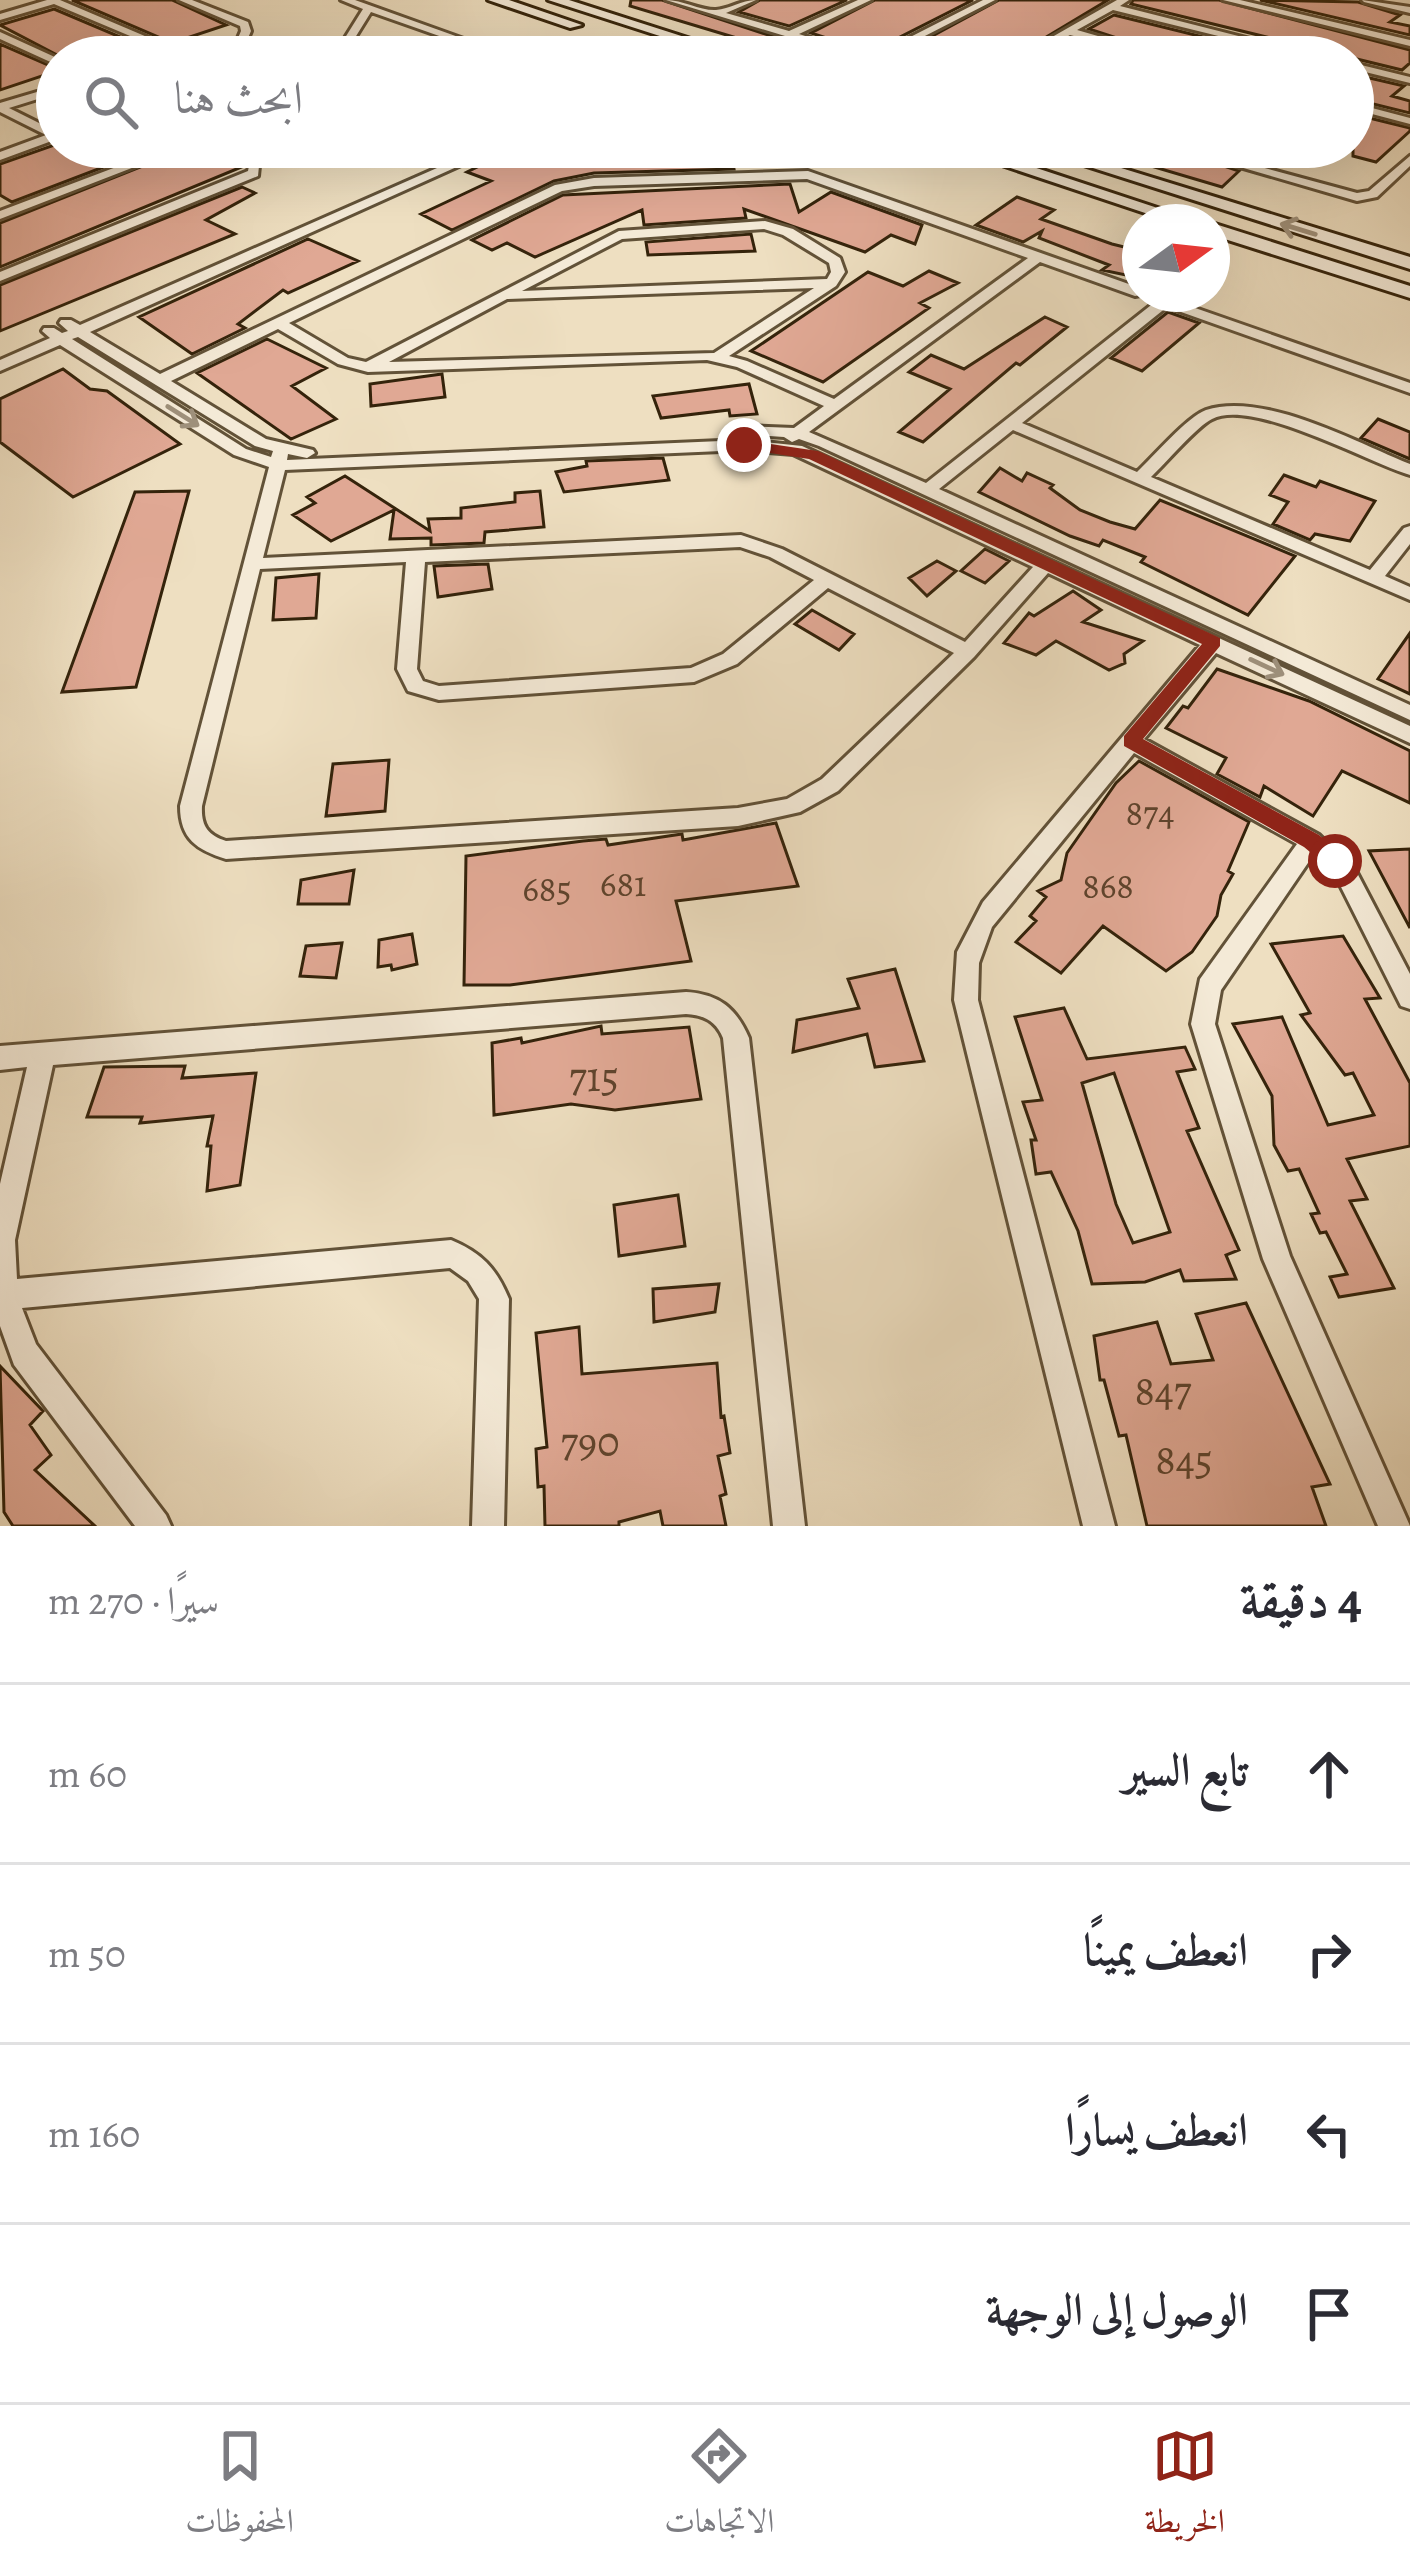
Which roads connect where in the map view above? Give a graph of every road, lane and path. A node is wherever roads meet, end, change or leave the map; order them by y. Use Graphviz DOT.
graph roads {
  1 [pos="184,0"];
  2 [pos="205,0"];
  3 [pos="346,0"];
  4 [pos="495,0"];
  5 [pos="555,0"];
  6 [pos="671,0"];
  7 [pos="751,0"];
  8 [pos="866,0"];
  9 [pos="990,0"];
  10 [pos="1007,0"];
  11 [pos="1124,0"];
  12 [pos="1228,0"];
  13 [pos="1367,0"];
  14 [pos="54,1"];
  15 [pos="1112,7"];
  16 [pos="369,8"];
  17 [pos="1410,10"];
  18 [pos="717,14"];
  19 [pos="0,17"];
  20 [pos="587,29"];
  21 [pos="1067,32"];
  22 [pos="0,35"];
  23 [pos="789,35"];
  24 [pos="139,36"];
  25 [pos="244,36"];
  26 [pos="257,36"];
  27 [pos="351,36"];
  28 [pos="449,36"];
  29 [pos="672,36"];
  30 [pos="792,36"];
  31 [pos="918,36"];
  32 [pos="936,36"];
  33 [pos="1060,36"];
  34 [pos="1082,36"];
  35 [pos="1230,36"];
  36 [pos="1410,43"];
  37 [pos="36,52"];
  38 [pos="1374,71"];
  39 [pos="1410,80"];
  40 [pos="36,96"];
  41 [pos="0,107"];
  42 [pos="1374,112"];
  43 [pos="1410,121"];
  44 [pos="36,126"];
  45 [pos="36,145"];
  46 [pos="0,159"];
  47 [pos="1410,160"];
  48 [pos="124,168"];
  49 [pos="255,168"];
  50 [pos="433,168"];
  51 [pos="1022,168"];
  52 [pos="1103,168"];
  53 [pos="1247,168"];
  54 [pos="1250,169"];
  55 [pos="1135,204"];
  56 [pos="0,215"];
  57 [pos="1230,235"];
  58 [pos="1038,257"];
  59 [pos="1410,263"];
  60 [pos="0,277"];
  61 [pos="831,283"];
  62 [pos="1122,286"];
  63 [pos="1410,292"];
  64 [pos="505,296"];
  65 [pos="1152,312"];
  66 [pos="1193,312"];
  67 [pos="278,323"];
  68 [pos="64,331"];
  69 [pos="0,352"];
  70 [pos="718,357"];
  71 [pos="0,366"];
  72 [pos="368,367"];
  73 [pos="160,380"];
  74 [pos="1410,388"];
  75 [pos="835,405"];
  76 [pos="1011,424"];
  77 [pos="797,433"];
  78 [pos="778,446"];
  79 [pos="279,458"];
  80 [pos="1410,470"];
  81 [pos="1139,479"];
  82 [pos="928,490"];
  83 [pos="1410,532"];
  84 [pos="416,556"];
  85 [pos="252,564"];
  86 [pos="1046,564"];
  87 [pos="1374,578"];
  88 [pos="827,579"];
  89 [pos="1410,594"];
  90 [pos="1214,642"];
  91 [pos="967,652"];
  92 [pos="1410,713"];
  93 [pos="1410,735"];
  94 [pos="1130,741"];
  95 [pos="1311,841"];
  96 [pos="1410,998"];
  97 [pos="44,1054"];
  98 [pos="0,1058"];
  99 [pos="3,1294"];
  100 [pos="155,1526"];
  101 [pos="488,1526"];
  102 [pos="789,1526"];
  103 [pos="1099,1526"];
  104 [pos="1394,1526"];
  1 -- 25 [label="street"];
  2 -- 26 [label="street"];
  3 -- 16 [label="street"];
  4 -- 20 [label="street"];
  5 -- 29 [label="street"];
  6 -- 18 [label="street"];
  7 -- 18 [label="street"];
  8 -- 23 [label="street"];
  9 -- 31 [label="street"];
  10 -- 32 [label="street"];
  11 -- 15 [label="street"];
  12 -- 36 [label="street"];
  13 -- 17 [label="street"];
  14 -- 19 [label="street"];
  14 -- 24 [label="street"];
  15 -- 21 [label="street"];
  15 -- 35 [label="street"];
  16 -- 27 [label="street"];
  16 -- 28 [label="street"];
  18 -- 23 [label="street"];
  21 -- 33 [label="street"];
  21 -- 34 [label="street"];
  22 -- 37 [label="street"];
  23 -- 30 [label="street"];
  38 -- 39 [label="street"];
  40 -- 41 [label="street"];
  41 -- 44 [label="street"];
  42 -- 43 [label="street"];
  45 -- 46 [label="street"];
  47 -- 54 [label="street"];
  48 -- 56 [label="street"];
  49 -- 60 [label="street"];
  50 -- 68 [label="street"];
  51 -- 55 [label="street"];
  59 -- 52 [label="street, one-way"];
  53 -- 54 [label="street"];
  57 -- 63 [label="street"];
  58 -- 62 [label="street"];
  58 -- 67 [label="street"];
  58 -- 75 [label="street"];
  61 -- 64 [label="street"];
  61 -- 64 [label="street"];
  61 -- 70 [label="street"];
  64 -- 72 [label="street"];
  65 -- 76 [label="street"];
  66 -- 74 [label="street"];
  67 -- 72 [label="street"];
  67 -- 73 [label="street"];
  68 -- 69 [label="street"];
  68 -- 71 [label="street"];
  68 -- 73 [label="street"];
  68 -- 79 [label="street, one-way"];
  70 -- 72 [label="street"];
  70 -- 75 [label="street"];
  73 -- 79 [label="street"];
  75 -- 77 [label="street"];
  76 -- 81 [label="street"];
  76 -- 82 [label="street"];
  77 -- 78 [label="street"];
  77 -- 79 [label="street"];
  77 -- 82 [label="street"];
  78 -- 79 [label="street"];
  78 -- 86 [label="street"];
  79 -- 85 [label="street"];
  80 -- 81 [label="street"];
  81 -- 87 [label="street"];
  82 -- 92 [label="street"];
  83 -- 87 [label="street"];
  84 -- 85 [label="street"];
  84 -- 88 [label="street"];
  84 -- 88 [label="street"];
  85 -- 91 [label="street"];
  86 -- 90 [label="street"];
  86 -- 91 [label="street"];
  87 -- 89 [label="street"];
  88 -- 91 [label="street"];
  90 -- 93 [label="street, one-way"];
  90 -- 94 [label="street"];
  94 -- 95 [label="street"];
  94 -- 103 [label="street"];
  95 -- 96 [label="street"];
  95 -- 104 [label="street"];
  97 -- 98 [label="street"];
  97 -- 99 [label="street"];
  97 -- 102 [label="street"];
  99 -- 100 [label="street"];
  99 -- 101 [label="street"];
}
